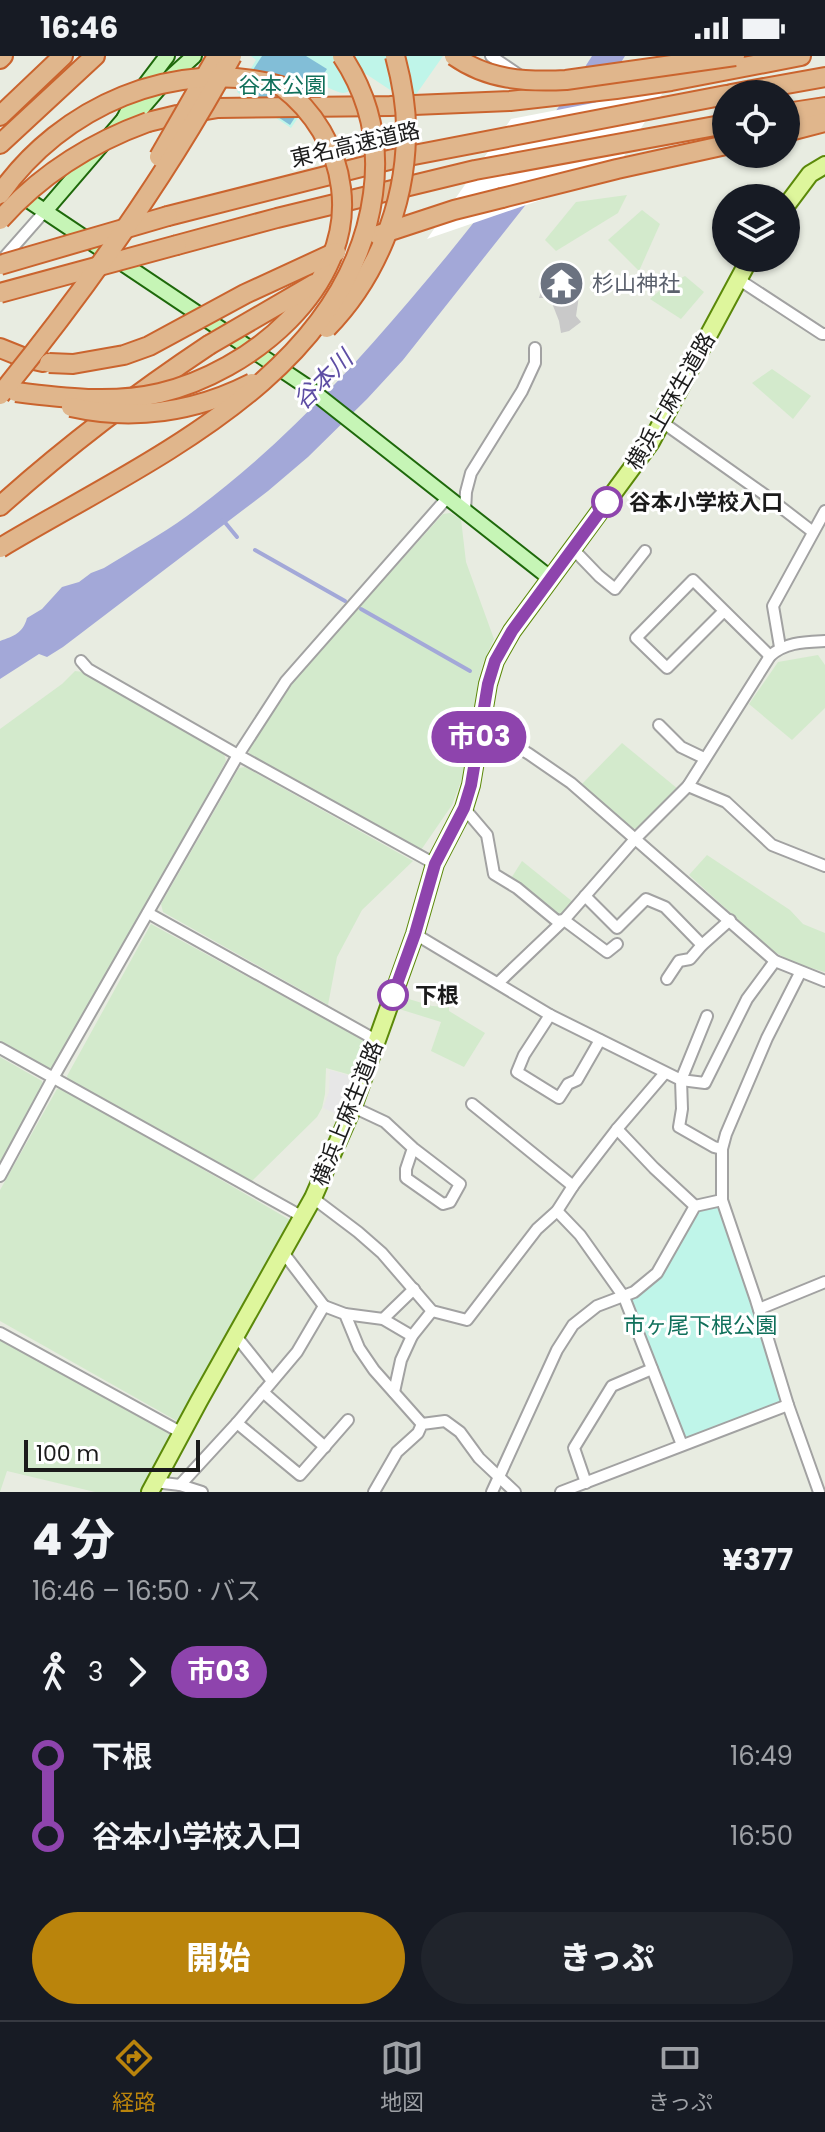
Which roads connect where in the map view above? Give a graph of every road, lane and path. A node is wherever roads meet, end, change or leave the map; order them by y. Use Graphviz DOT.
graph roads {
  1 [pos="63,56"];
  2 [pos="95,56"];
  3 [pos="167,56"];
  4 [pos="194,56"];
  5 [pos="217,56"];
  6 [pos="232,56"];
  7 [pos="342,56"];
  8 [pos="395,56"];
  9 [pos="454,56"];
  10 [pos="491,56"];
  11 [pos="801,56"];
  12 [pos="742,61"];
  13 [pos="825,77"];
  14 [pos="800,81"];
  15 [pos="542,89"];
  16 [pos="712,97"];
  17 [pos="825,107"];
  18 [pos="800,111"];
  19 [pos="0,116"];
  20 [pos="124,119"];
  21 [pos="825,122"];
  22 [pos="712,126"];
  23 [pos="800,128"];
  24 [pos="0,144"];
  25 [pos="712,148"];
  26 [pos="825,165"];
  27 [pos="0,181"];
  28 [pos="800,187"];
  29 [pos="0,194"];
  30 [pos="502,198"];
  31 [pos="45,211"];
  32 [pos="0,220"];
  33 [pos="0,264"];
  34 [pos="742,272"];
  35 [pos="738,279"];
  36 [pos="0,293"];
  37 [pos="825,334"];
  38 [pos="0,348"];
  39 [pos="535,348"];
  40 [pos="0,375"];
  41 [pos="5,391"];
  42 [pos="662,422"];
  43 [pos="447,498"];
  44 [pos="0,506"];
  45 [pos="825,511"];
  46 [pos="465,512"];
  47 [pos="813,532"];
  48 [pos="0,548"];
  49 [pos="572,548"];
  50 [pos="645,551"];
  51 [pos="550,578"];
  52 [pos="724,611"];
  53 [pos="825,641"];
  54 [pos="780,647"];
  55 [pos="770,656"];
  56 [pos="81,661"];
  57 [pos="481,725"];
  58 [pos="659,725"];
  59 [pos="238,755"];
  60 [pos="704,758"];
  61 [pos="688,786"];
  62 [pos="464,808"];
  63 [pos="635,839"];
  64 [pos="435,864"];
  65 [pos="825,866"];
  66 [pos="585,896"];
  67 [pos="148,913"];
  68 [pos="564,920"];
  69 [pos="730,920"];
  70 [pos="415,934"];
  71 [pos="617,944"];
  72 [pos="702,945"];
  73 [pos="775,961"];
  74 [pos="800,973"];
  75 [pos="667,979"];
  76 [pos="825,981"];
  77 [pos="498,983"];
  78 [pos="550,1015"];
  79 [pos="707,1016"];
  80 [pos="376,1040"];
  81 [pos="600,1040"];
  82 [pos="0,1048"];
  83 [pos="665,1073"];
  84 [pos="53,1078"];
  85 [pos="681,1080"];
  86 [pos="472,1104"];
  87 [pos="353,1107"];
  88 [pos="617,1129"];
  89 [pos="413,1148"];
  90 [pos="722,1149"];
  91 [pos="0,1176"];
  92 [pos="573,1186"];
  93 [pos="313,1198"];
  94 [pos="722,1200"];
  95 [pos="695,1206"];
  96 [pos="557,1211"];
  97 [pos="303,1217"];
  98 [pos="282,1251"];
  99 [pos="825,1282"];
  100 [pos="414,1289"];
  101 [pos="624,1297"];
  102 [pos="324,1306"];
  103 [pos="759,1309"];
  104 [pos="432,1311"];
  105 [pos="345,1314"];
  106 [pos="383,1319"];
  107 [pos="0,1333"];
  108 [pos="236,1336"];
  109 [pos="412,1336"];
  110 [pos="652,1369"];
  111 [pos="272,1381"];
  112 [pos="263,1392"];
  113 [pos="394,1392"];
  114 [pos="788,1405"];
  115 [pos="348,1420"];
  116 [pos="237,1423"];
  117 [pos="422,1424"];
  118 [pos="182,1433"];
  119 [pos="682,1445"];
  120 [pos="325,1447"];
  121 [pos="499,1477"];
  122 [pos="586,1483"];
  123 [pos="180,1485"];
  124 [pos="153,1487"];
  125 [pos="202,1492"];
  126 [pos="374,1492"];
  127 [pos="492,1492"];
  128 [pos="515,1492"];
  129 [pos="561,1492"];
  130 [pos="819,1492"];
  1 -- 19 [label="highway"];
  2 -- 24 [label="highway"];
  3 -- 20 [label="street"];
  4 -- 20 [label="street"];
  5 -- 40 [label="highway, bridge"];
  6 -- 41 [label="highway, bridge"];
  7 -- 48 [label="highway, bridge"];
  8 -- 41 [label="highway, bridge"];
  9 -- 12 [label="highway, bridge"];
  10 -- 15 [label="street"];
  11 -- 12 [label="highway"];
  12 -- 32 [label="highway, bridge"];
  13 -- 14 [label="highway, 東名高速道路"];
  16 -- 33 [label="highway, 東名高速道路, bridge"];
  17 -- 18 [label="highway"];
  20 -- 31 [label="street"];
  21 -- 23 [label="highway"];
  22 -- 36 [label="highway, bridge"];
  25 -- 30 [label="highway"];
  26 -- 28 [label="main road"];
  27 -- 31 [label="street"];
  29 -- 41 [label="highway, bridge"];
  30 -- 38 [label="highway, bridge"];
  30 -- 44 [label="highway, bridge"];
  31 -- 33 [label="street"];
  31 -- 43 [label="street"];
  34 -- 35 [label="main road, 横浜上麻生道路"];
  35 -- 37 [label="street"];
  35 -- 42 [label="main road, 横浜上麻生道路"];
  39 -- 46 [label="street"];
  42 -- 47 [label="street"];
  42 -- 49 [label="main road, 横浜上麻生道路"];
  43 -- 46 [label="street"];
  43 -- 59 [label="street"];
  45 -- 47 [label="street"];
  46 -- 51 [label="street"];
  47 -- 54 [label="street"];
  49 -- 50 [label="street"];
  49 -- 51 [label="main road, 横浜上麻生道路"];
  51 -- 57 [label="main road, 横浜上麻生道路"];
  52 -- 52 [label="street"];
  52 -- 55 [label="street"];
  53 -- 54 [label="street"];
  54 -- 55 [label="street"];
  55 -- 60 [label="street"];
  56 -- 59 [label="street"];
  57 -- 62 [label="main road, 横浜上麻生道路"];
  57 -- 63 [label="street"];
  58 -- 60 [label="street"];
  59 -- 64 [label="street"];
  59 -- 67 [label="street"];
  60 -- 61 [label="street"];
  61 -- 63 [label="street"];
  61 -- 65 [label="street"];
  62 -- 64 [label="main road, 横浜上麻生道路"];
  62 -- 68 [label="street"];
  63 -- 66 [label="street"];
  63 -- 69 [label="street"];
  64 -- 70 [label="main road, 横浜上麻生道路"];
  66 -- 68 [label="street"];
  66 -- 72 [label="street"];
  67 -- 80 [label="street"];
  67 -- 84 [label="street"];
  68 -- 71 [label="street"];
  68 -- 77 [label="street"];
  69 -- 72 [label="street"];
  69 -- 73 [label="street"];
  70 -- 77 [label="street"];
  70 -- 80 [label="main road, 横浜上麻生道路"];
  72 -- 75 [label="street"];
  73 -- 74 [label="street"];
  73 -- 85 [label="street"];
  74 -- 76 [label="street"];
  74 -- 90 [label="street"];
  77 -- 78 [label="street"];
  78 -- 81 [label="street"];
  78 -- 81 [label="street"];
  79 -- 85 [label="street"];
  80 -- 87 [label="main road, 横浜上麻生道路"];
  81 -- 83 [label="street"];
  82 -- 84 [label="street"];
  83 -- 85 [label="street"];
  83 -- 88 [label="street"];
  84 -- 91 [label="street"];
  84 -- 97 [label="street"];
  85 -- 90 [label="street"];
  86 -- 92 [label="street"];
  87 -- 89 [label="street"];
  87 -- 93 [label="main road, 横浜上麻生道路"];
  88 -- 92 [label="street"];
  88 -- 95 [label="street"];
  89 -- 89 [label="street"];
  90 -- 94 [label="street"];
  92 -- 96 [label="street"];
  93 -- 97 [label="main road, 横浜上麻生道路"];
  93 -- 100 [label="street"];
  94 -- 95 [label="street"];
  94 -- 103 [label="street"];
  95 -- 101 [label="street"];
  96 -- 101 [label="street"];
  96 -- 104 [label="street"];
  97 -- 98 [label="main road, 横浜上麻生道路"];
  98 -- 102 [label="street"];
  98 -- 108 [label="main road, 横浜上麻生道路"];
  99 -- 103 [label="street"];
  100 -- 104 [label="street"];
  100 -- 106 [label="street"];
  101 -- 110 [label="street"];
  101 -- 121 [label="street"];
  102 -- 105 [label="street"];
  102 -- 111 [label="street"];
  103 -- 114 [label="street"];
  104 -- 109 [label="street"];
  105 -- 106 [label="street"];
  105 -- 113 [label="street"];
  106 -- 109 [label="street"];
  107 -- 118 [label="street"];
  108 -- 111 [label="street"];
  108 -- 118 [label="main road, 横浜上麻生道路"];
  109 -- 113 [label="street"];
  110 -- 119 [label="street"];
  110 -- 122 [label="street"];
  111 -- 112 [label="street"];
  112 -- 116 [label="street"];
  112 -- 120 [label="street"];
  113 -- 117 [label="street"];
  114 -- 119 [label="street"];
  114 -- 130 [label="street"];
  115 -- 120 [label="street"];
  116 -- 120 [label="street"];
  116 -- 123 [label="street"];
  117 -- 121 [label="street"];
  117 -- 126 [label="street"];
  118 -- 124 [label="main road, 横浜上麻生道路"];
  119 -- 122 [label="street"];
  121 -- 127 [label="street"];
  121 -- 128 [label="street"];
  122 -- 129 [label="street"];
  123 -- 124 [label="street"];
  123 -- 125 [label="street"];
}
